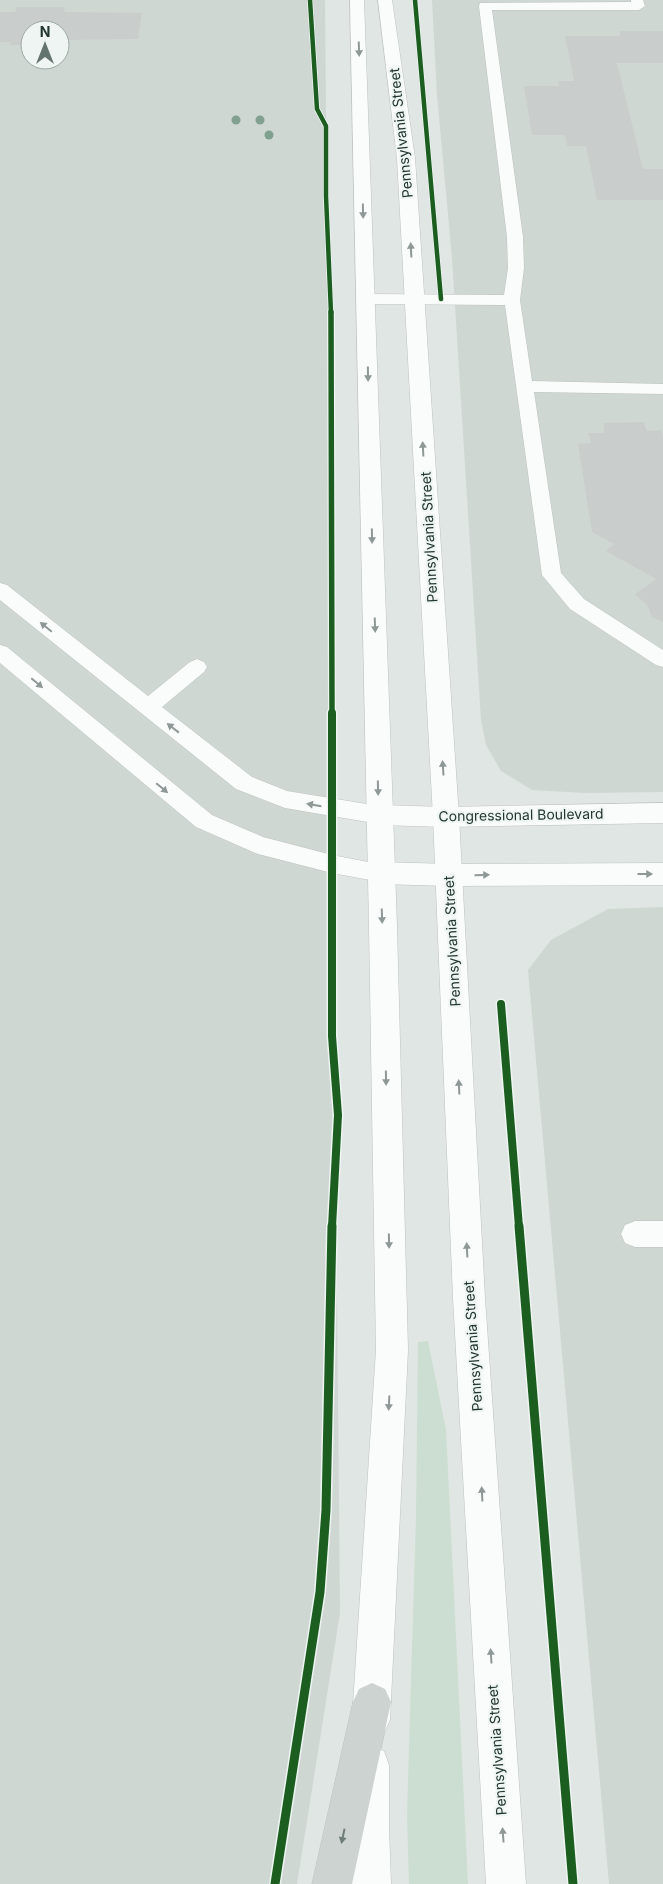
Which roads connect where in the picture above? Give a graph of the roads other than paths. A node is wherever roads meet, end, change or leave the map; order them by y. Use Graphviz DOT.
graph roads {
  1 [pos="357,0"];
  2 [pos="385,0"];
  3 [pos="637,0"];
  4 [pos="366,299"];
  5 [pos="414,299"];
  6 [pos="512,300"];
  7 [pos="524,386"];
  8 [pos="663,389"];
  9 [pos="0,590"];
  10 [pos="0,652"];
  11 [pos="663,660"];
  12 [pos="197,667"];
  13 [pos="147,708"];
  14 [pos="663,814"];
  15 [pos="379,815"];
  16 [pos="446,817"];
  17 [pos="381,873"];
  18 [pos="663,874"];
  19 [pos="449,875"];
  20 [pos="635,1234"];
  21 [pos="663,1234"];
  22 [pos="372,1702"];
  23 [pos="332,1884"];
  24 [pos="371,1884"];
  25 [pos="506,1884"];
  1 -- 4 [label="main road, one-way"];
  5 -- 2 [label="main road, Pennsylvania Street, one-way"];
  3 -- 6 [label="lane"];
  4 -- 5 [label="lane"];
  4 -- 15 [label="main road, one-way"];
  5 -- 6 [label="lane"];
  16 -- 5 [label="main road, Pennsylvania Street, one-way"];
  6 -- 7 [label="lane"];
  7 -- 8 [label="lane"];
  7 -- 11 [label="lane"];
  13 -- 9 [label="lane, one-way"];
  10 -- 17 [label="lane, one-way"];
  12 -- 13 [label="lane"];
  15 -- 13 [label="lane, one-way"];
  14 -- 16 [label="main road, Congressional Boulevard"];
  15 -- 16 [label="main road, Congressional Boulevard"];
  15 -- 17 [label="main road"];
  16 -- 19 [label="main road, Pennsylvania Street"];
  17 -- 19 [label="main road"];
  17 -- 22 [label="main road, one-way"];
  19 -- 18 [label="main road, one-way"];
  25 -- 19 [label="main road, Pennsylvania Street, one-way"];
  20 -- 21 [label="lane"];
  22 -- 23 [label="main road, one-way"];
  22 -- 24 [label="main road"];
}
